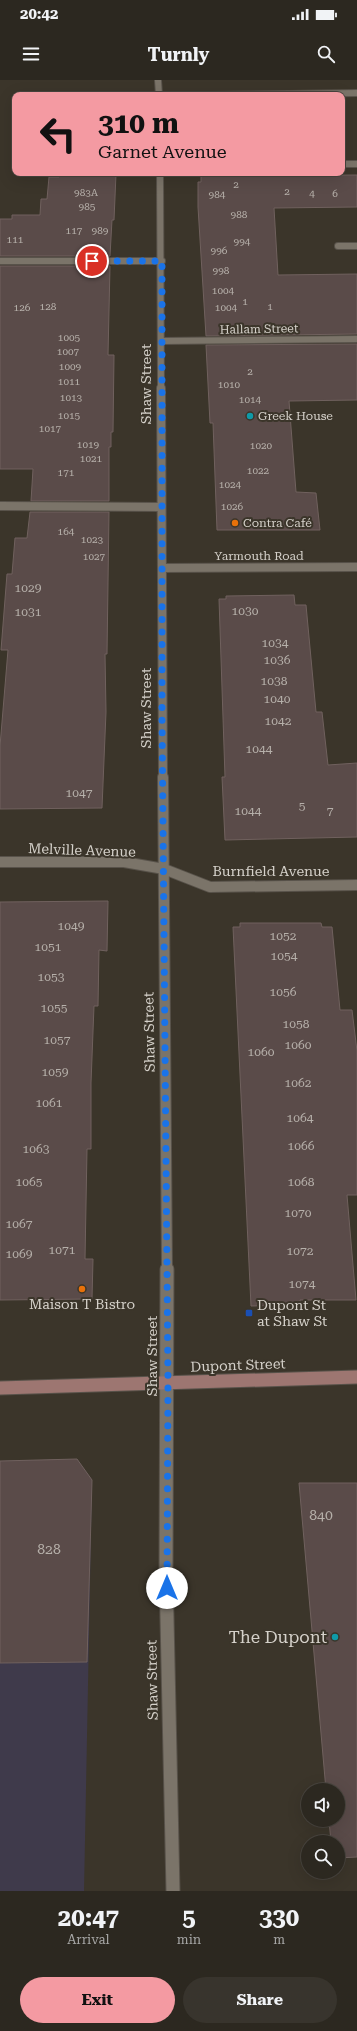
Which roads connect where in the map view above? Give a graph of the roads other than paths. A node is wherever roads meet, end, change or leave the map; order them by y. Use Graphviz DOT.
graph roads {
  1 [pos="158,80"];
  2 [pos="159,92"];
  3 [pos="345,93"];
  4 [pos="357,93"];
  5 [pos="345,164"];
  6 [pos="357,164"];
  7 [pos="160,176"];
  8 [pos="338,246"];
  9 [pos="357,246"];
  10 [pos="0,261"];
  11 [pos="162,261"];
  12 [pos="357,339"];
  13 [pos="162,341"];
  14 [pos="0,506"];
  15 [pos="162,506"];
  16 [pos="357,567"];
  17 [pos="162,568"];
  18 [pos="0,862"];
  19 [pos="164,869"];
  20 [pos="357,885"];
  21 [pos="357,1377"];
  22 [pos="168,1382"];
  23 [pos="0,1388"];
  24 [pos="173,1891"];
  1 -- 2 [label="street"];
  3 -- 4 [label="street"];
  5 -- 6 [label="street"];
  7 -- 11 [label="street, Shaw Street"];
  8 -- 9 [label="street"];
  10 -- 11 [label="street"];
  11 -- 13 [label="street, Shaw Street"];
  12 -- 13 [label="street, Hallam Street"];
  13 -- 15 [label="street, Shaw Street"];
  14 -- 15 [label="street"];
  15 -- 17 [label="street, Shaw Street"];
  16 -- 17 [label="street, Yarmouth Road"];
  17 -- 19 [label="street, Shaw Street"];
  18 -- 19 [label="street, Melville Avenue"];
  19 -- 20 [label="street, Burnfield Avenue"];
  19 -- 22 [label="street, Shaw Street"];
  21 -- 22 [label="main road, Dupont Street"];
  22 -- 23 [label="main road, Dupont Street"];
  22 -- 24 [label="street, Shaw Street"];
}
